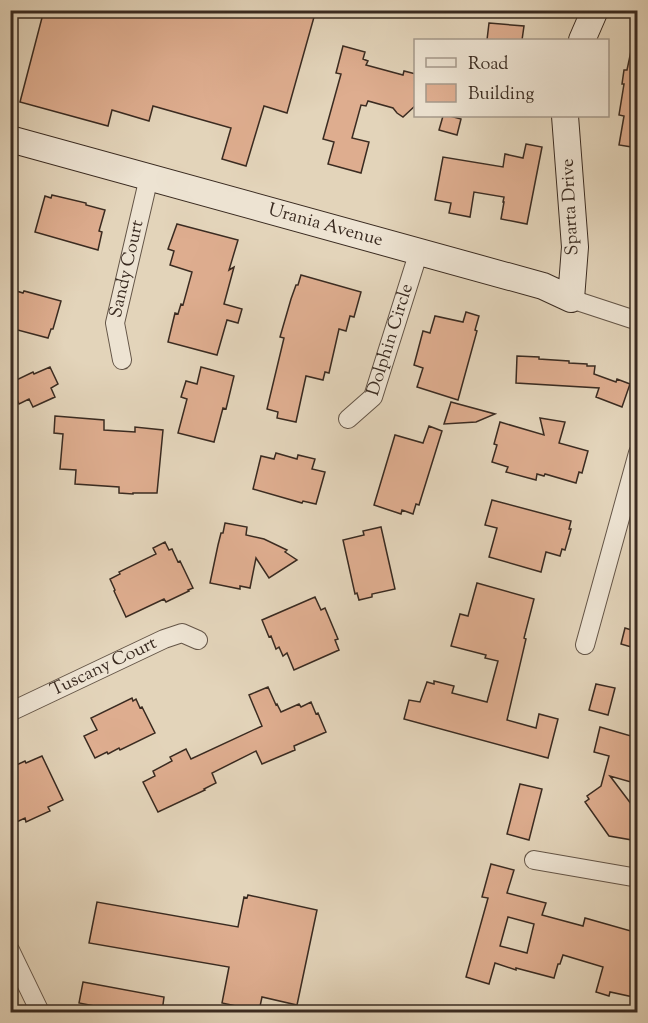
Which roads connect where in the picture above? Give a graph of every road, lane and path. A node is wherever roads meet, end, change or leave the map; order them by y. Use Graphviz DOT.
graph roads {
  1 [pos="595,10"];
  2 [pos="582,39"];
  3 [pos="565,117"];
  4 [pos="10,139"];
  5 [pos="149,177"];
  6 [pos="418,251"];
  7 [pos="571,299"];
  8 [pos="638,321"];
  9 [pos="122,360"];
  10 [pos="348,419"];
  11 [pos="638,453"];
  12 [pos="198,640"];
  13 [pos="585,645"];
  14 [pos="10,712"];
  15 [pos="534,860"];
  16 [pos="638,878"];
  17 [pos="10,950"];
  18 [pos="40,1012"];
  1 -- 2 [label="street"];
  3 -- 7 [label="street, Sparta Drive"];
  4 -- 5 [label="street, Urania Avenue"];
  5 -- 6 [label="street, Urania Avenue"];
  5 -- 9 [label="street, Sandy Court"];
  6 -- 7 [label="street, Urania Avenue"];
  6 -- 10 [label="street, Dolphin Circle"];
  7 -- 8 [label="street, Urania Avenue"];
  11 -- 13 [label="street"];
  12 -- 14 [label="street, Tuscany Court"];
  15 -- 16 [label="street"];
  17 -- 18 [label="street"];
}
